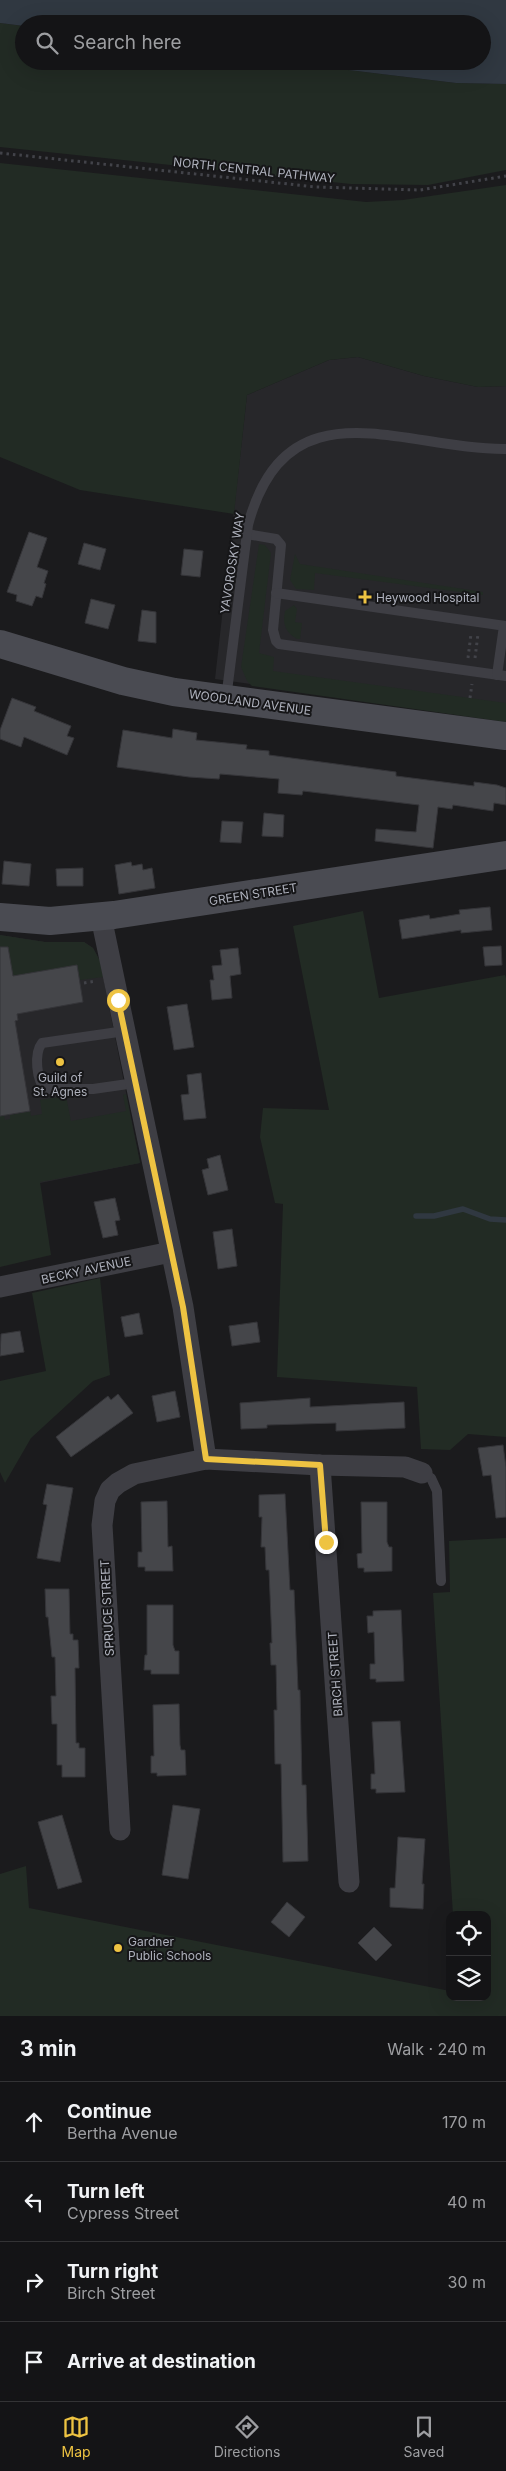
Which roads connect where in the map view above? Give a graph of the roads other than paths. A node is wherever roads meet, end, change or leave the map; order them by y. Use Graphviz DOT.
graph roads {
  1 [pos="506,449"];
  2 [pos="247,534"];
  3 [pos="276,593"];
  4 [pos="505,626"];
  5 [pos="0,644"];
  6 [pos="501,676"];
  7 [pos="226,700"];
  8 [pos="506,736"];
  9 [pos="506,855"];
  10 [pos="0,917"];
  11 [pos="101,917"];
  12 [pos="125,1031"];
  13 [pos="136,1083"];
  14 [pos="171,1252"];
  15 [pos="0,1287"];
  16 [pos="206,1459"];
  17 [pos="320,1465"];
  18 [pos="422,1474"];
  19 [pos="441,1582"];
  20 [pos="120,1830"];
  21 [pos="349,1882"];
  1 -- 2 [label="lane, YAVOROSKY WAY"];
  2 -- 3 [label="lane"];
  2 -- 7 [label="lane, YAVOROSKY WAY"];
  3 -- 4 [label="lane"];
  3 -- 6 [label="lane"];
  4 -- 6 [label="lane"];
  5 -- 7 [label="street, WOODLAND AVENUE"];
  7 -- 8 [label="street, WOODLAND AVENUE"];
  9 -- 11 [label="street, GREEN STREET"];
  10 -- 11 [label="street, GREEN STREET"];
  11 -- 12 [label="street"];
  12 -- 13 [label="street"];
  12 -- 13 [label="lane"];
  13 -- 14 [label="street"];
  14 -- 15 [label="street, BECKY AVENUE"];
  14 -- 16 [label="street"];
  16 -- 17 [label="street, SPRUCE STREET"];
  16 -- 20 [label="street, SPRUCE STREET"];
  17 -- 18 [label="street, SPRUCE STREET"];
  17 -- 21 [label="street, BIRCH STREET"];
  18 -- 19 [label="lane"];
}
